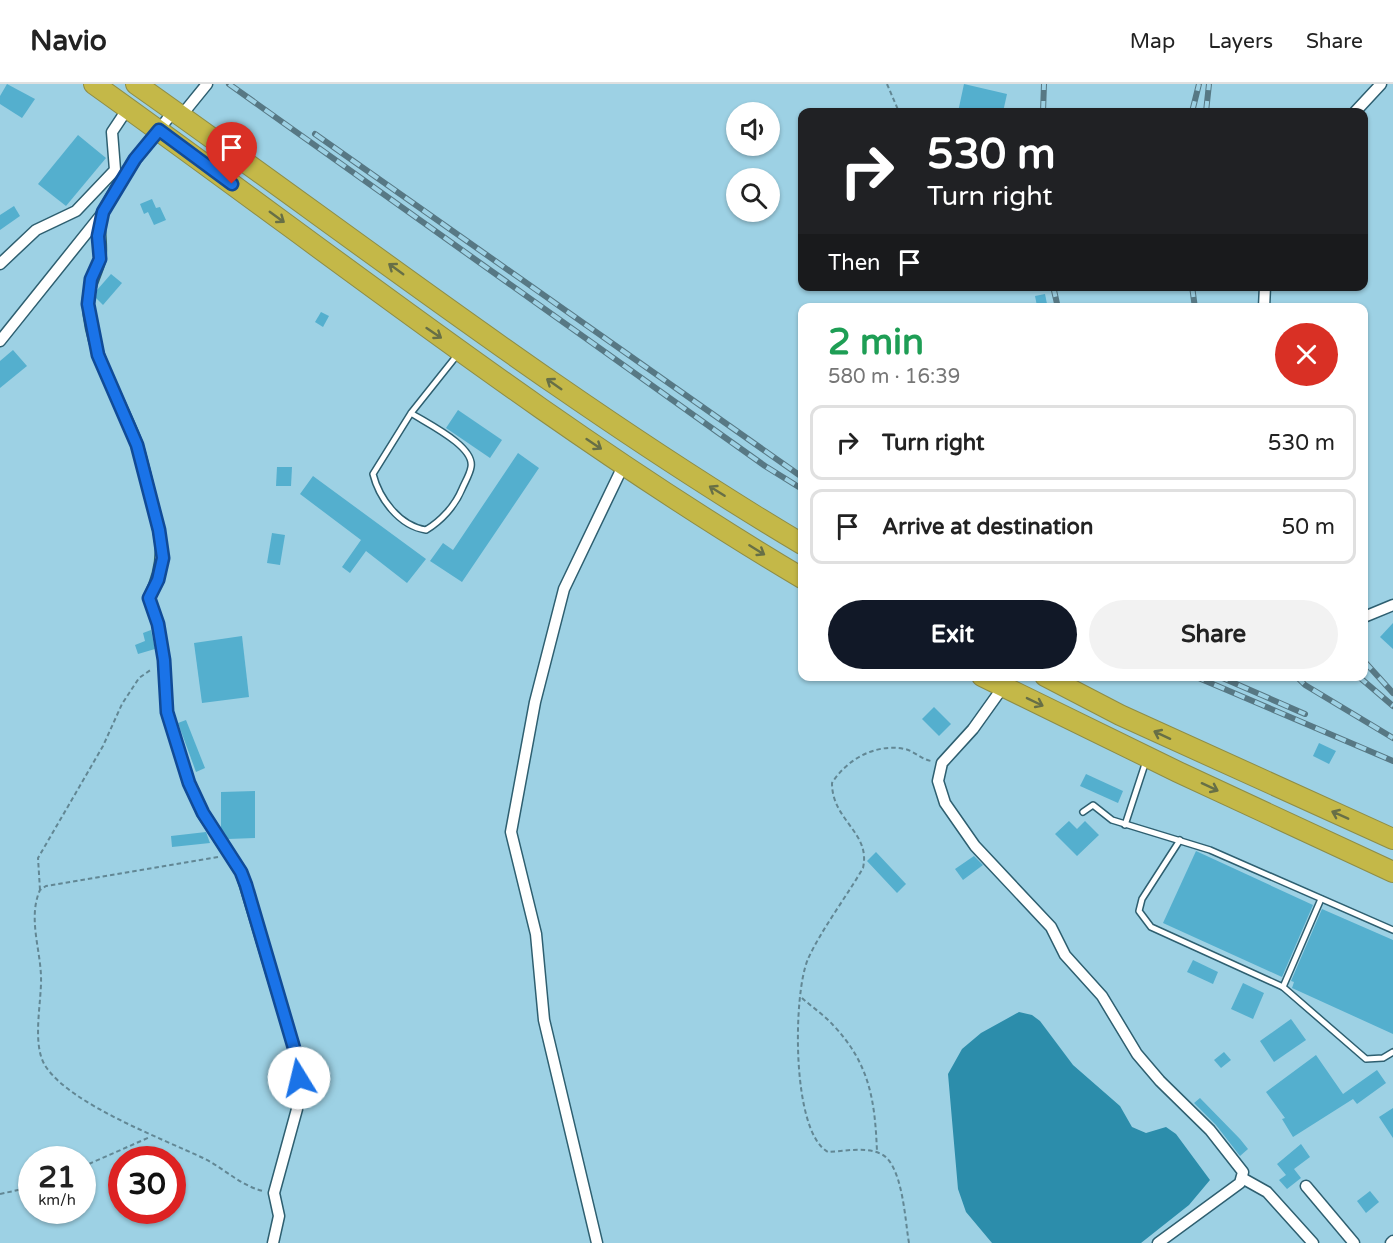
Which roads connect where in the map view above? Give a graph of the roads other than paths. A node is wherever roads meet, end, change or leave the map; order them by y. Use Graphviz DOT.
graph roads {
  1 [pos="94,84"];
  2 [pos="136,84"];
  3 [pos="207,84"];
  4 [pos="1381,84"];
  5 [pos="128,108"];
  6 [pos="1359,108"];
  7 [pos="178,113"];
  8 [pos="159,130"];
  9 [pos="103,212"];
  10 [pos="0,264"];
  11 [pos="0,341"];
  12 [pos="461,351"];
  13 [pos="411,413"];
  14 [pos="624,464"];
  15 [pos="798,542"];
  16 [pos="798,575"];
  17 [pos="1393,606"];
  18 [pos="1368,615"];
  19 [pos="992,681"];
  20 [pos="1055,681"];
  21 [pos="1003,687"];
  22 [pos="1147,757"];
  23 [pos="1083,812"];
  24 [pos="1125,825"];
  25 [pos="1180,840"];
  26 [pos="1393,840"];
  27 [pos="1393,872"];
  28 [pos="1321,899"];
  29 [pos="1393,930"];
  30 [pos="1304,943"];
  31 [pos="1311,945"];
  32 [pos="1283,987"];
  33 [pos="1393,1052"];
  34 [pos="1242,1178"];
  35 [pos="1306,1186"];
  36 [pos="273,1243"];
  37 [pos="597,1243"];
  38 [pos="1158,1243"];
  39 [pos="1313,1243"];
  40 [pos="1354,1243"];
  1 -- 5 [label="highway"];
  2 -- 7 [label="highway"];
  3 -- 7 [label="street"];
  4 -- 6 [label="street"];
  5 -- 8 [label="highway"];
  5 -- 10 [label="street"];
  7 -- 8 [label="street"];
  15 -- 7 [label="highway, one-way"];
  8 -- 9 [label="street"];
  8 -- 12 [label="highway, one-way"];
  9 -- 11 [label="street"];
  9 -- 36 [label="street"];
  12 -- 13 [label="lane"];
  12 -- 14 [label="highway, one-way"];
  13 -- 13 [label="lane"];
  14 -- 16 [label="highway, one-way"];
  14 -- 37 [label="street"];
  17 -- 18 [label="street"];
  19 -- 21 [label="highway"];
  26 -- 20 [label="highway, one-way"];
  21 -- 22 [label="highway, one-way"];
  21 -- 34 [label="street"];
  22 -- 24 [label="lane"];
  22 -- 27 [label="highway, one-way"];
  23 -- 24 [label="lane"];
  24 -- 25 [label="lane"];
  25 -- 28 [label="lane"];
  25 -- 32 [label="lane"];
  28 -- 29 [label="lane"];
  28 -- 30 [label="lane"];
  30 -- 31 [label="lane"];
  30 -- 32 [label="lane"];
  32 -- 33 [label="lane"];
  34 -- 38 [label="street"];
  34 -- 39 [label="street"];
  35 -- 40 [label="street"];
}
